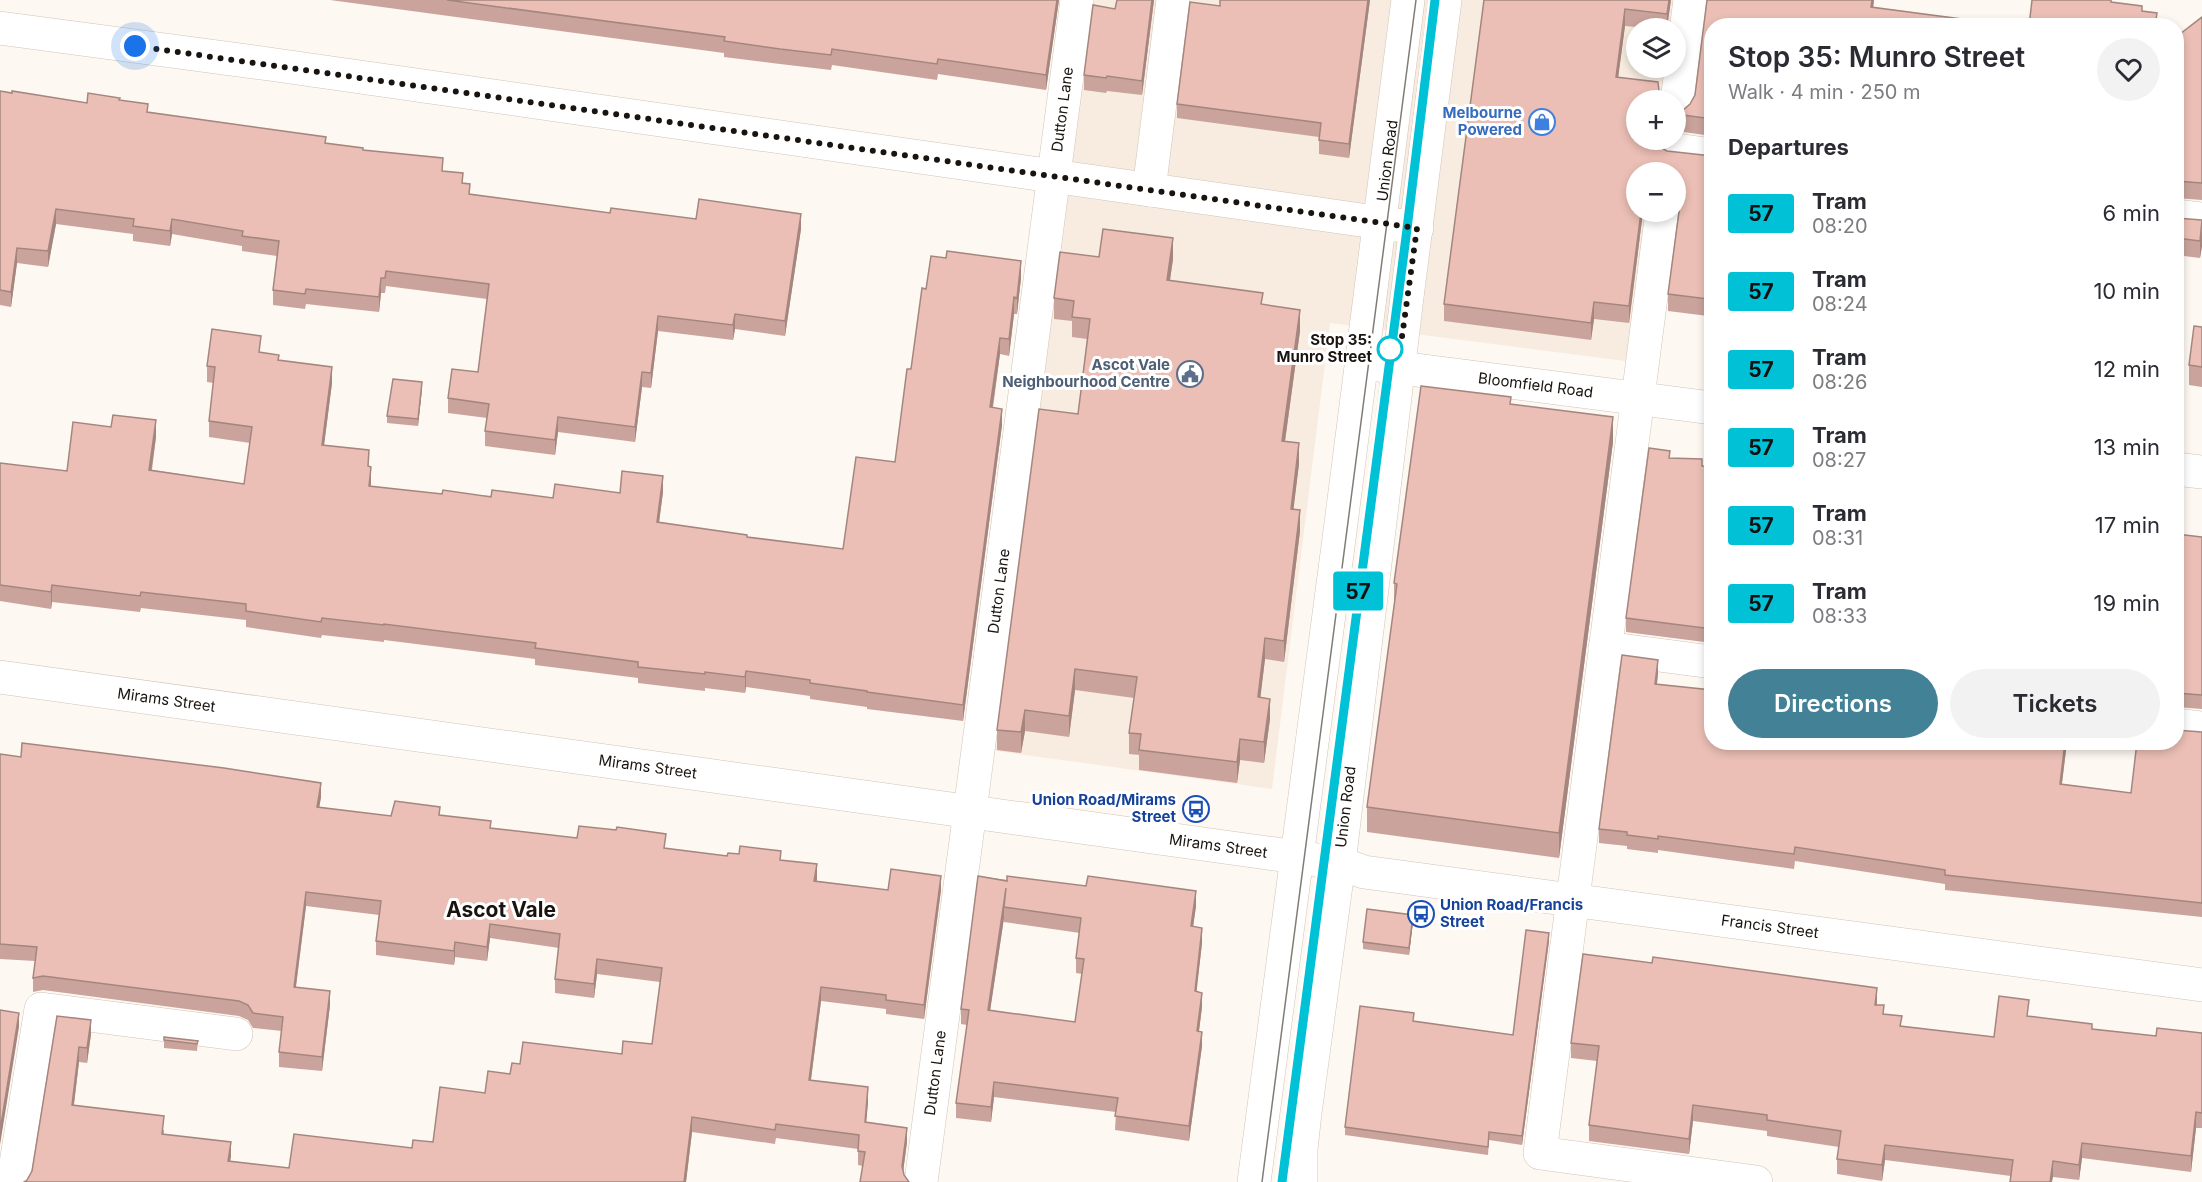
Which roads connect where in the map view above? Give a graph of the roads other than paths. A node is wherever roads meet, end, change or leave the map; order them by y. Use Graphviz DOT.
graph roads {
  1 [pos="1077,0"];
  2 [pos="1173,0"];
  3 [pos="1408,0"];
  4 [pos="1445,0"];
  5 [pos="1690,0"];
  6 [pos="0,28"];
  7 [pos="1678,90"];
  8 [pos="1670,154"];
  9 [pos="1704,155"];
  10 [pos="1054,176"];
  11 [pos="1149,190"];
  12 [pos="2184,217"];
  13 [pos="2202,219"];
  14 [pos="1661,222"];
  15 [pos="1379,223"];
  16 [pos="1417,228"];
  17 [pos="1361,364"];
  18 [pos="1399,368"];
  19 [pos="1638,398"];
  20 [pos="1704,407"];
  21 [pos="2184,470"];
  22 [pos="2202,472"];
  23 [pos="1605,648"];
  24 [pos="1704,661"];
  25 [pos="0,677"];
  26 [pos="2184,726"];
  27 [pos="2202,728"];
  28 [pos="970,811"];
  29 [pos="1295,857"];
  30 [pos="1339,863"];
  31 [pos="1572,901"];
  32 [pos="2202,985"];
  33 [pos="236,1034"];
  34 [pos="13,1182"];
  35 [pos="921,1182"];
  36 [pos="1254,1182"];
  37 [pos="1301,1182"];
  38 [pos="1756,1182"];
  1 -- 10 [label="street, Dutton Lane"];
  2 -- 11 [label="street"];
  3 -- 15 [label="street, Union Road"];
  4 -- 16 [label="street, Union Road"];
  5 -- 7 [label="street"];
  6 -- 10 [label="street"];
  8 -- 9 [label="street"];
  10 -- 11 [label="street"];
  10 -- 28 [label="street, Dutton Lane"];
  11 -- 15 [label="street"];
  12 -- 13 [label="street"];
  14 -- 19 [label="street"];
  15 -- 16 [label="street"];
  15 -- 17 [label="street, Union Road"];
  16 -- 18 [label="street, Union Road"];
  17 -- 18 [label="street, Bloomfield Road"];
  17 -- 29 [label="street, Union Road"];
  18 -- 19 [label="street, Bloomfield Road"];
  18 -- 30 [label="street, Union Road"];
  19 -- 20 [label="street, Bloomfield Road"];
  19 -- 23 [label="street"];
  21 -- 22 [label="street"];
  23 -- 24 [label="street"];
  23 -- 31 [label="street"];
  25 -- 28 [label="street, Mirams Street"];
  26 -- 27 [label="street"];
  28 -- 29 [label="street, Mirams Street"];
  28 -- 35 [label="street, Dutton Lane"];
  29 -- 30 [label="street, Union Road"];
  29 -- 36 [label="street, Union Road"];
  30 -- 31 [label="street, Francis Street"];
  30 -- 37 [label="street, Union Road"];
  31 -- 32 [label="street, Francis Street"];
  31 -- 38 [label="street"];
  33 -- 34 [label="street"];
}
